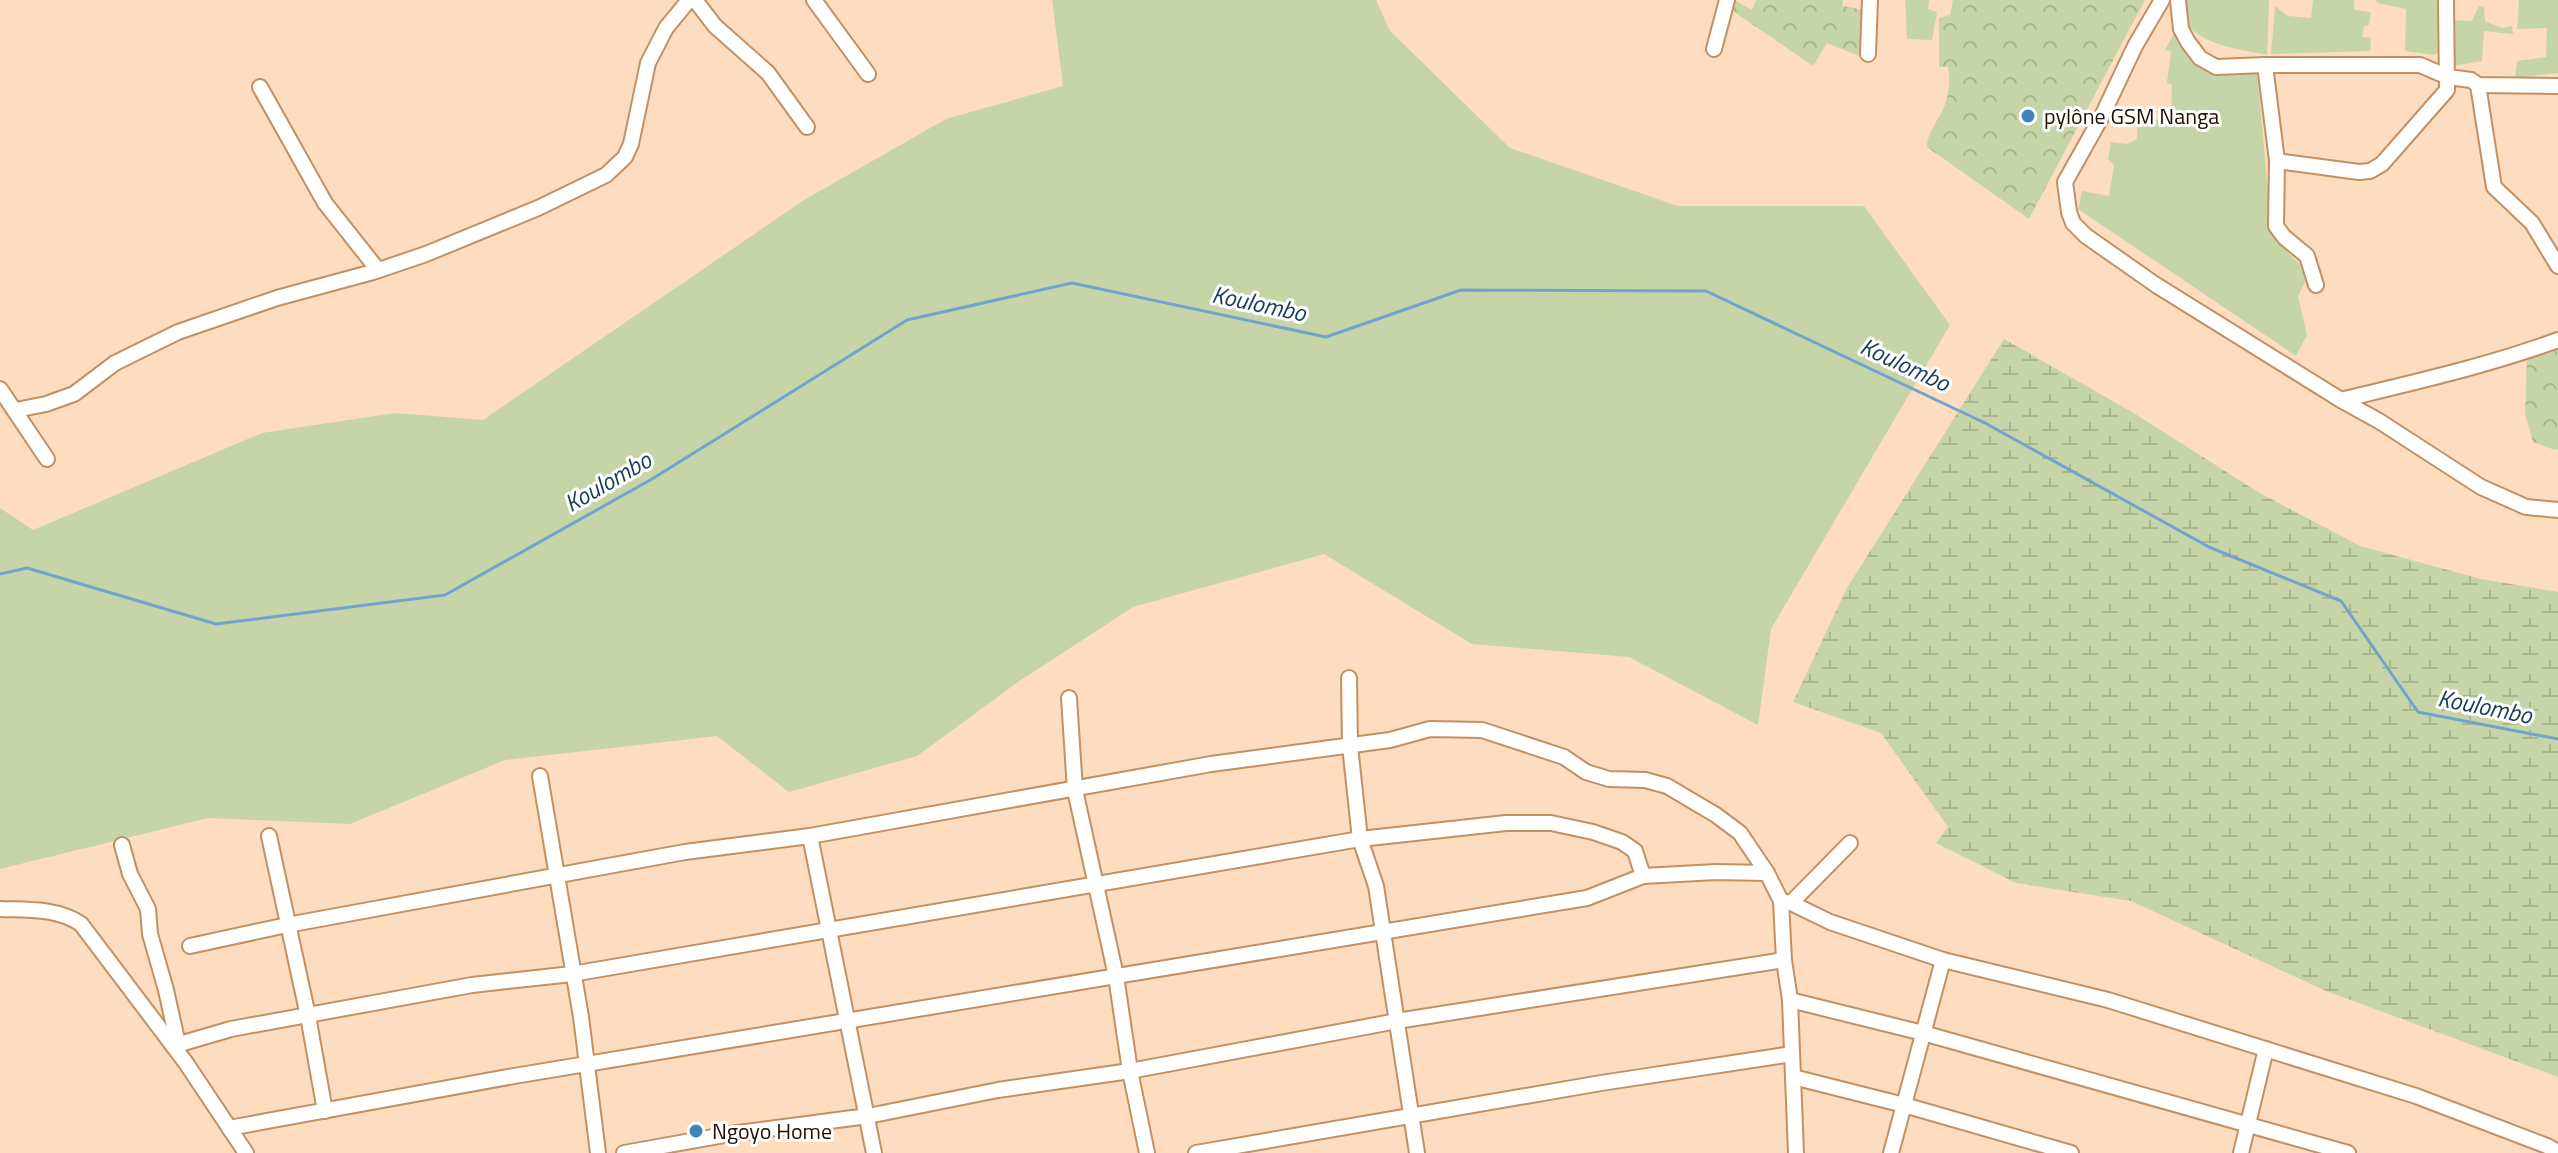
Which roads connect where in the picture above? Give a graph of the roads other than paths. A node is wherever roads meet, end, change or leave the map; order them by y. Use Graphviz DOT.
graph roads {
  1 [pos="692,0"];
  2 [pos="814,0"];
  3 [pos="1727,0"];
  4 [pos="1870,0"];
  5 [pos="2162,0"];
  6 [pos="2178,0"];
  7 [pos="2446,0"];
  8 [pos="1714,49"];
  9 [pos="2448,53"];
  10 [pos="1868,54"];
  11 [pos="2265,65"];
  12 [pos="2420,65"];
  13 [pos="868,74"];
  14 [pos="2448,77"];
  15 [pos="2478,85"];
  16 [pos="2558,86"];
  17 [pos="260,87"];
  18 [pos="807,127"];
  19 [pos="2277,161"];
  20 [pos="2558,266"];
  21 [pos="378,270"];
  22 [pos="2316,285"];
  23 [pos="2558,340"];
  24 [pos="0,389"];
  25 [pos="2341,400"];
  26 [pos="16,410"];
  27 [pos="47,459"];
  28 [pos="2558,510"];
  29 [pos="1349,678"];
  30 [pos="1069,698"];
  31 [pos="1350,746"];
  32 [pos="540,776"];
  33 [pos="1075,790"];
  34 [pos="269,836"];
  35 [pos="810,836"];
  36 [pos="1360,839"];
  37 [pos="1850,843"];
  38 [pos="122,845"];
  39 [pos="1767,873"];
  40 [pos="1643,876"];
  41 [pos="557,877"];
  42 [pos="1097,886"];
  43 [pos="1786,902"];
  44 [pos="0,909"];
  45 [pos="287,925"];
  46 [pos="829,929"];
  47 [pos="1383,931"];
  48 [pos="190,946"];
  49 [pos="1784,960"];
  50 [pos="1943,960"];
  51 [pos="572,974"];
  52 [pos="1116,976"];
  53 [pos="1790,1000"];
  54 [pos="308,1016"];
  55 [pos="1397,1021"];
  56 [pos="849,1022"];
  57 [pos="1923,1033"];
  58 [pos="176,1045"];
  59 [pos="2266,1049"];
  60 [pos="1792,1054"];
  61 [pos="588,1065"];
  62 [pos="1130,1071"];
  63 [pos="1793,1077"];
  64 [pos="1904,1105"];
  65 [pos="325,1111"];
  66 [pos="868,1116"];
  67 [pos="1410,1117"];
  68 [pos="2247,1126"];
  69 [pos="229,1128"];
  70 [pos="2558,1152"];
  71 [pos="246,1153"];
  72 [pos="598,1153"];
  73 [pos="624,1153"];
  74 [pos="874,1153"];
  75 [pos="1147,1153"];
  76 [pos="1196,1153"];
  77 [pos="1417,1153"];
  78 [pos="1796,1153"];
  79 [pos="1891,1153"];
  80 [pos="2071,1153"];
  81 [pos="2241,1153"];
  82 [pos="2348,1153"];
  1 -- 18 [label="street"];
  1 -- 21 [label="street"];
  2 -- 13 [label="street"];
  3 -- 8 [label="street"];
  4 -- 10 [label="street"];
  5 -- 25 [label="street"];
  6 -- 11 [label="street"];
  7 -- 9 [label="street"];
  9 -- 12 [label="street"];
  9 -- 14 [label="street"];
  11 -- 12 [label="street"];
  11 -- 19 [label="street"];
  12 -- 14 [label="street"];
  14 -- 15 [label="street"];
  14 -- 19 [label="street"];
  15 -- 16 [label="street"];
  15 -- 20 [label="street"];
  17 -- 21 [label="street"];
  19 -- 22 [label="street"];
  21 -- 26 [label="street"];
  23 -- 25 [label="street"];
  24 -- 26 [label="street"];
  25 -- 28 [label="street"];
  26 -- 27 [label="street"];
  29 -- 31 [label="street"];
  30 -- 33 [label="street"];
  31 -- 33 [label="street"];
  31 -- 36 [label="street"];
  31 -- 39 [label="street"];
  32 -- 41 [label="street"];
  33 -- 35 [label="street"];
  33 -- 42 [label="street"];
  34 -- 45 [label="street"];
  35 -- 41 [label="street"];
  35 -- 46 [label="street"];
  36 -- 40 [label="street"];
  36 -- 42 [label="street"];
  36 -- 47 [label="street"];
  37 -- 43 [label="street"];
  38 -- 58 [label="street"];
  39 -- 40 [label="street"];
  39 -- 43 [label="street"];
  40 -- 47 [label="street"];
  41 -- 45 [label="street"];
  41 -- 51 [label="street"];
  42 -- 46 [label="street"];
  42 -- 52 [label="street"];
  43 -- 49 [label="street"];
  43 -- 50 [label="street"];
  44 -- 58 [label="street"];
  45 -- 48 [label="street"];
  45 -- 54 [label="street"];
  46 -- 51 [label="street"];
  46 -- 56 [label="street"];
  47 -- 52 [label="street"];
  47 -- 55 [label="street"];
  49 -- 53 [label="street"];
  49 -- 55 [label="street"];
  50 -- 57 [label="street"];
  50 -- 59 [label="street"];
  51 -- 54 [label="street"];
  51 -- 61 [label="street"];
  52 -- 56 [label="street"];
  52 -- 62 [label="street"];
  53 -- 57 [label="street"];
  53 -- 60 [label="street"];
  54 -- 58 [label="street"];
  54 -- 65 [label="street"];
  55 -- 62 [label="street"];
  55 -- 67 [label="street"];
  56 -- 61 [label="street"];
  56 -- 66 [label="street"];
  57 -- 64 [label="street"];
  57 -- 68 [label="street"];
  58 -- 69 [label="street"];
  59 -- 68 [label="street"];
  59 -- 70 [label="street"];
  60 -- 63 [label="street"];
  60 -- 67 [label="street"];
  61 -- 65 [label="street"];
  61 -- 72 [label="street"];
  62 -- 66 [label="street"];
  62 -- 75 [label="street"];
  63 -- 64 [label="street"];
  63 -- 78 [label="street"];
  64 -- 79 [label="street"];
  64 -- 80 [label="street"];
  65 -- 69 [label="street"];
  66 -- 73 [label="street"];
  66 -- 74 [label="street"];
  67 -- 76 [label="street"];
  67 -- 77 [label="street"];
  68 -- 81 [label="street"];
  68 -- 82 [label="street"];
  69 -- 71 [label="street"];
}
